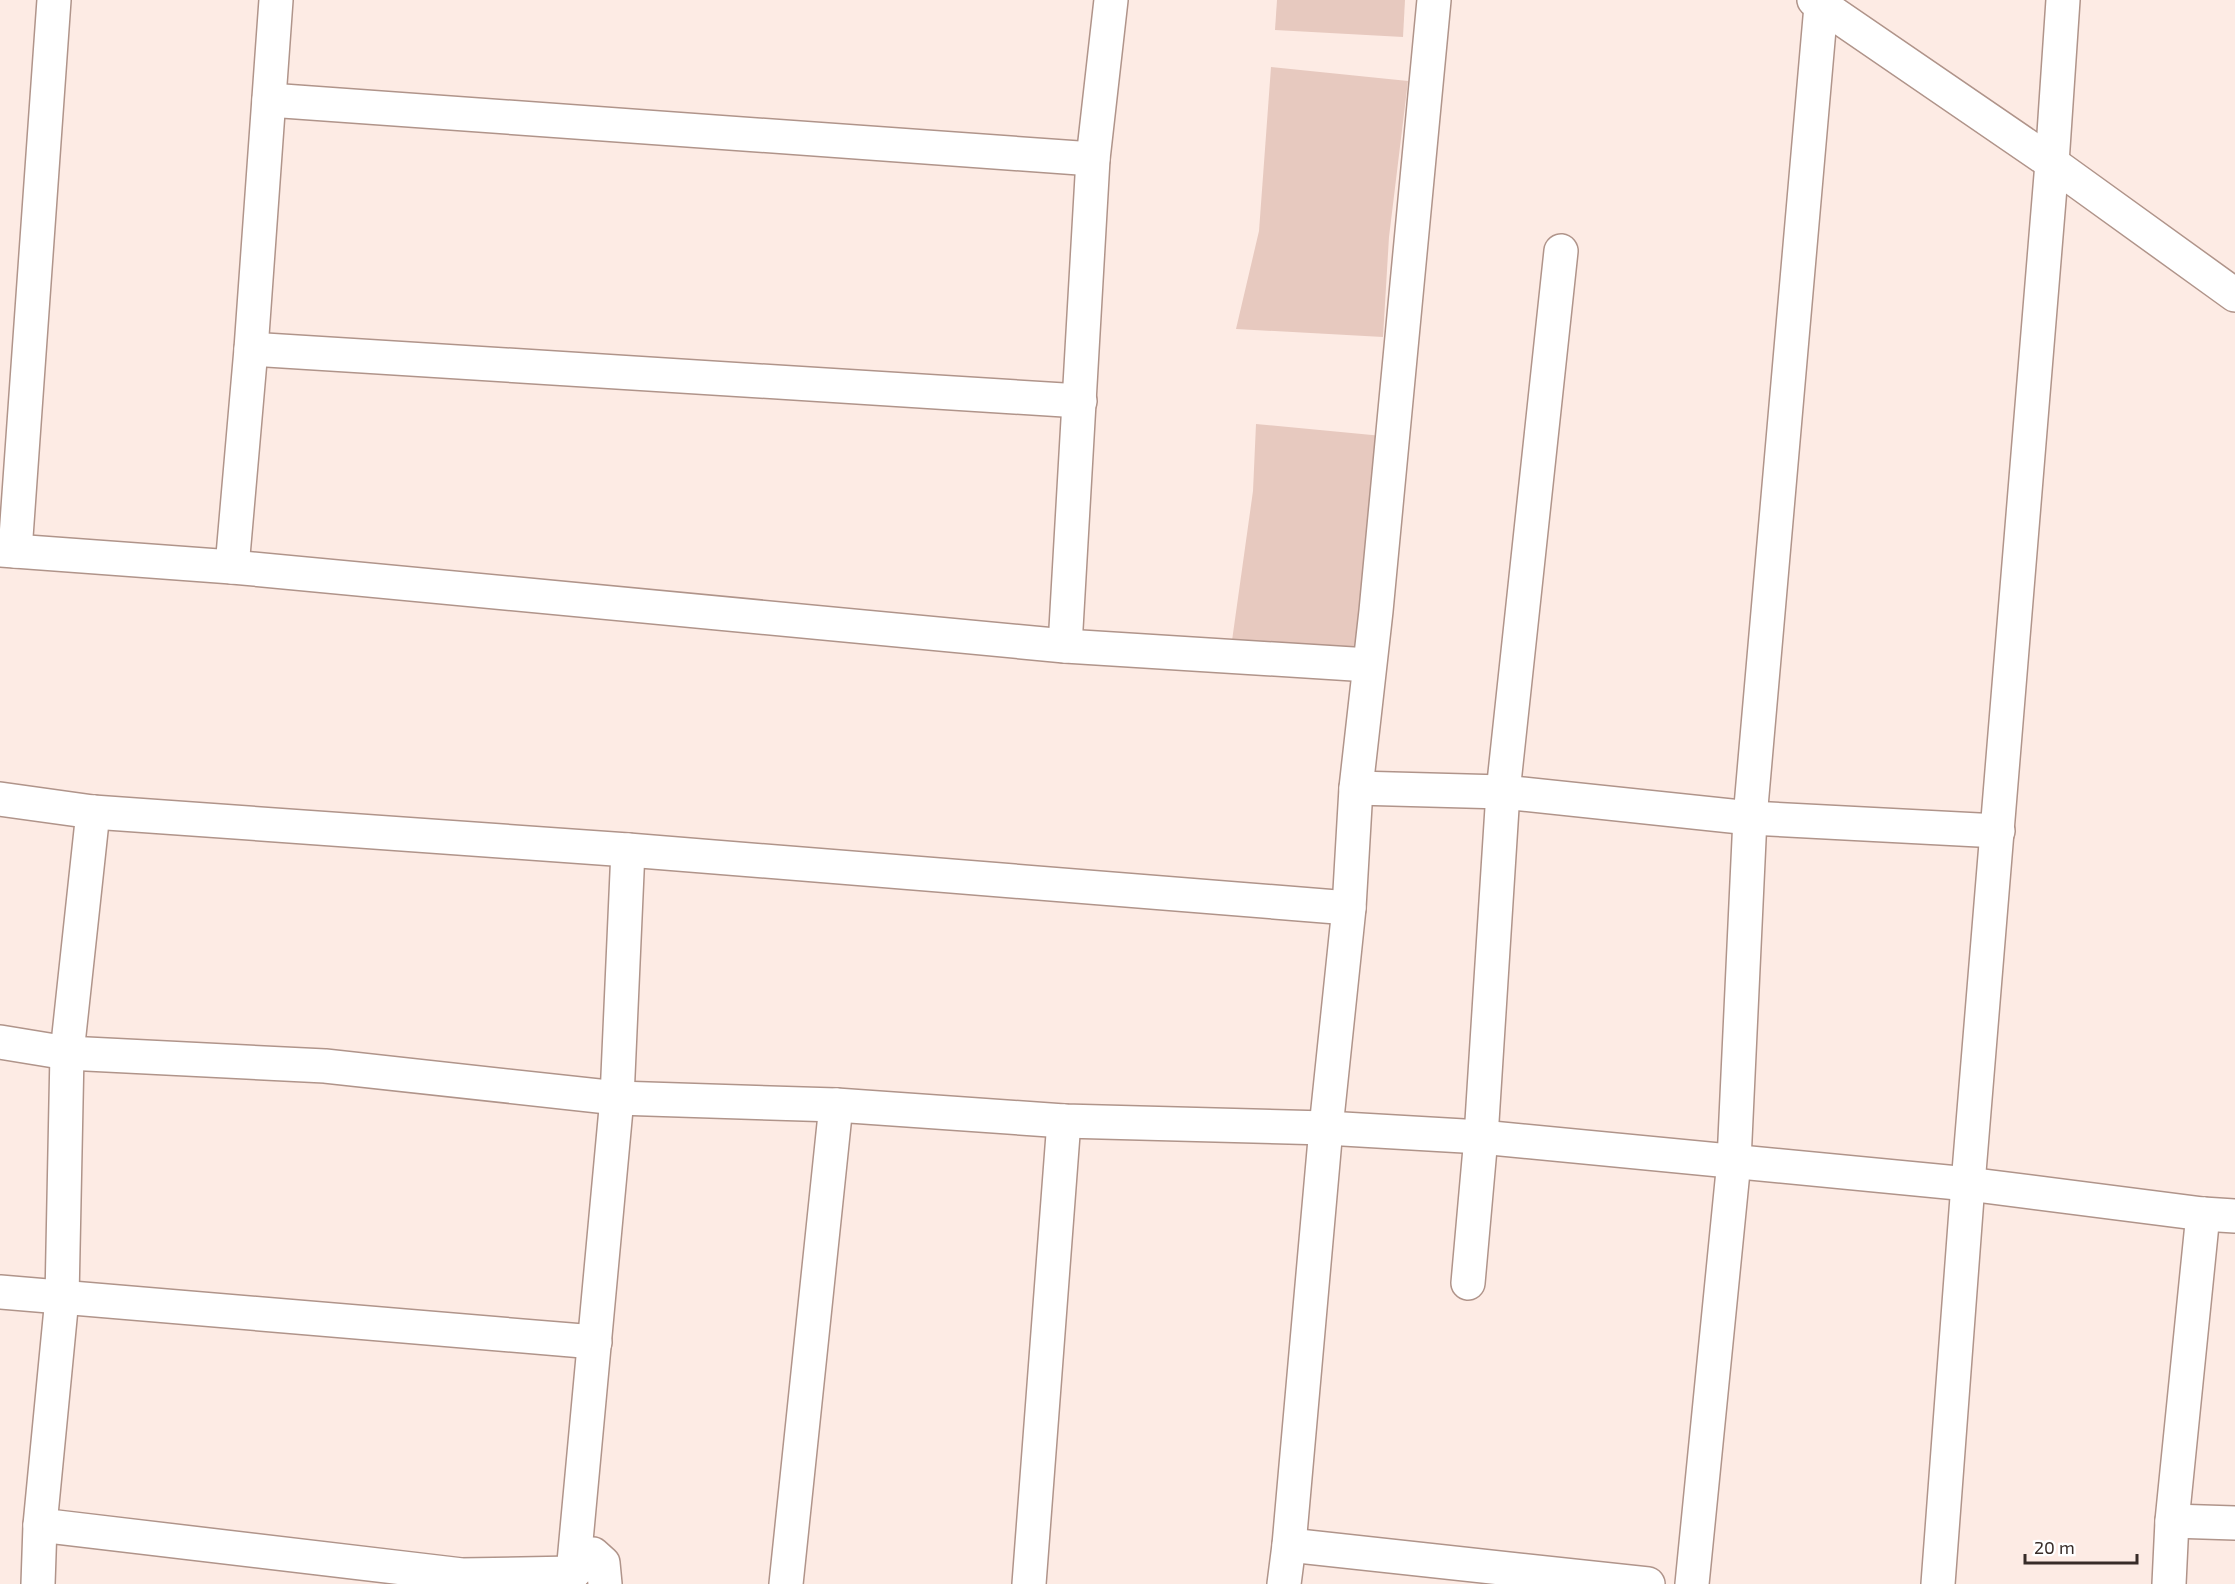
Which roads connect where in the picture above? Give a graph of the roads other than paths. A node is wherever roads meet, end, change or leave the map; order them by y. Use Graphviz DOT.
graph roads {
  1 [pos="54,0"];
  2 [pos="276,0"];
  3 [pos="1111,0"];
  4 [pos="1434,0"];
  5 [pos="2063,0"];
  6 [pos="1817,3"];
  7 [pos="268,100"];
  8 [pos="1093,159"];
  9 [pos="2052,163"];
  10 [pos="1561,251"];
  11 [pos="2235,295"];
  12 [pos="251,349"];
  13 [pos="1080,400"];
  14 [pos="7,550"];
  15 [pos="232,567"];
  16 [pos="1065,646"];
  17 [pos="1369,665"];
  18 [pos="1356,788"];
  19 [pos="1503,792"];
  20 [pos="0,799"];
  21 [pos="93,812"];
  22 [pos="1750,818"];
  23 [pos="1998,831"];
  24 [pos="627,850"];
  25 [pos="1349,908"];
  26 [pos="0,1042"];
  27 [pos="67,1053"];
  28 [pos="617,1098"];
  29 [pos="836,1105"];
  30 [pos="1064,1121"];
  31 [pos="1326,1128"];
  32 [pos="1481,1137"];
  33 [pos="1734,1161"];
  34 [pos="1968,1184"];
  35 [pos="2202,1214"];
  36 [pos="2235,1216"];
  37 [pos="1468,1283"];
  38 [pos="0,1292"];
  39 [pos="62,1298"];
  40 [pos="595,1342"];
  41 [pos="2172,1521"];
  42 [pos="2235,1524"];
  43 [pos="40,1525"];
  44 [pos="1289,1545"];
  45 [pos="573,1573"];
  46 [pos="462,1579"];
  47 [pos="38,1584"];
  48 [pos="605,1584"];
  49 [pos="786,1584"];
  50 [pos="1029,1584"];
  51 [pos="1284,1584"];
  52 [pos="1648,1584"];
  53 [pos="1692,1584"];
  54 [pos="1938,1584"];
  55 [pos="2169,1584"];
  1 -- 14 [label="street"];
  2 -- 7 [label="street"];
  3 -- 8 [label="street"];
  4 -- 17 [label="street"];
  5 -- 9 [label="street"];
  6 -- 9 [label="street"];
  6 -- 22 [label="street"];
  7 -- 8 [label="street"];
  7 -- 12 [label="street"];
  8 -- 13 [label="street"];
  9 -- 11 [label="street"];
  9 -- 23 [label="street"];
  10 -- 19 [label="street"];
  12 -- 13 [label="street"];
  12 -- 15 [label="street"];
  13 -- 16 [label="street"];
  14 -- 15 [label="street"];
  15 -- 16 [label="street"];
  16 -- 17 [label="street"];
  17 -- 18 [label="street"];
  18 -- 19 [label="street"];
  18 -- 25 [label="street"];
  19 -- 22 [label="street"];
  19 -- 32 [label="street"];
  20 -- 21 [label="street"];
  21 -- 24 [label="street"];
  21 -- 27 [label="street"];
  22 -- 23 [label="street"];
  22 -- 33 [label="street"];
  23 -- 34 [label="street"];
  24 -- 25 [label="street"];
  24 -- 28 [label="street"];
  25 -- 31 [label="street"];
  26 -- 27 [label="street"];
  27 -- 28 [label="street"];
  27 -- 39 [label="street"];
  28 -- 29 [label="street"];
  28 -- 40 [label="street"];
  29 -- 30 [label="street"];
  29 -- 49 [label="street"];
  30 -- 31 [label="street"];
  30 -- 50 [label="street"];
  31 -- 32 [label="street"];
  31 -- 44 [label="street"];
  32 -- 33 [label="street"];
  32 -- 37 [label="street"];
  33 -- 34 [label="street"];
  33 -- 53 [label="street"];
  34 -- 35 [label="street"];
  34 -- 54 [label="street"];
  35 -- 36 [label="street"];
  35 -- 41 [label="street"];
  38 -- 39 [label="street"];
  39 -- 40 [label="street"];
  39 -- 43 [label="street"];
  40 -- 45 [label="street"];
  41 -- 42 [label="street"];
  41 -- 55 [label="street"];
  43 -- 46 [label="street"];
  43 -- 47 [label="street"];
  44 -- 51 [label="street"];
  44 -- 52 [label="street"];
  45 -- 46 [label="street"];
  45 -- 48 [label="street"];
}
